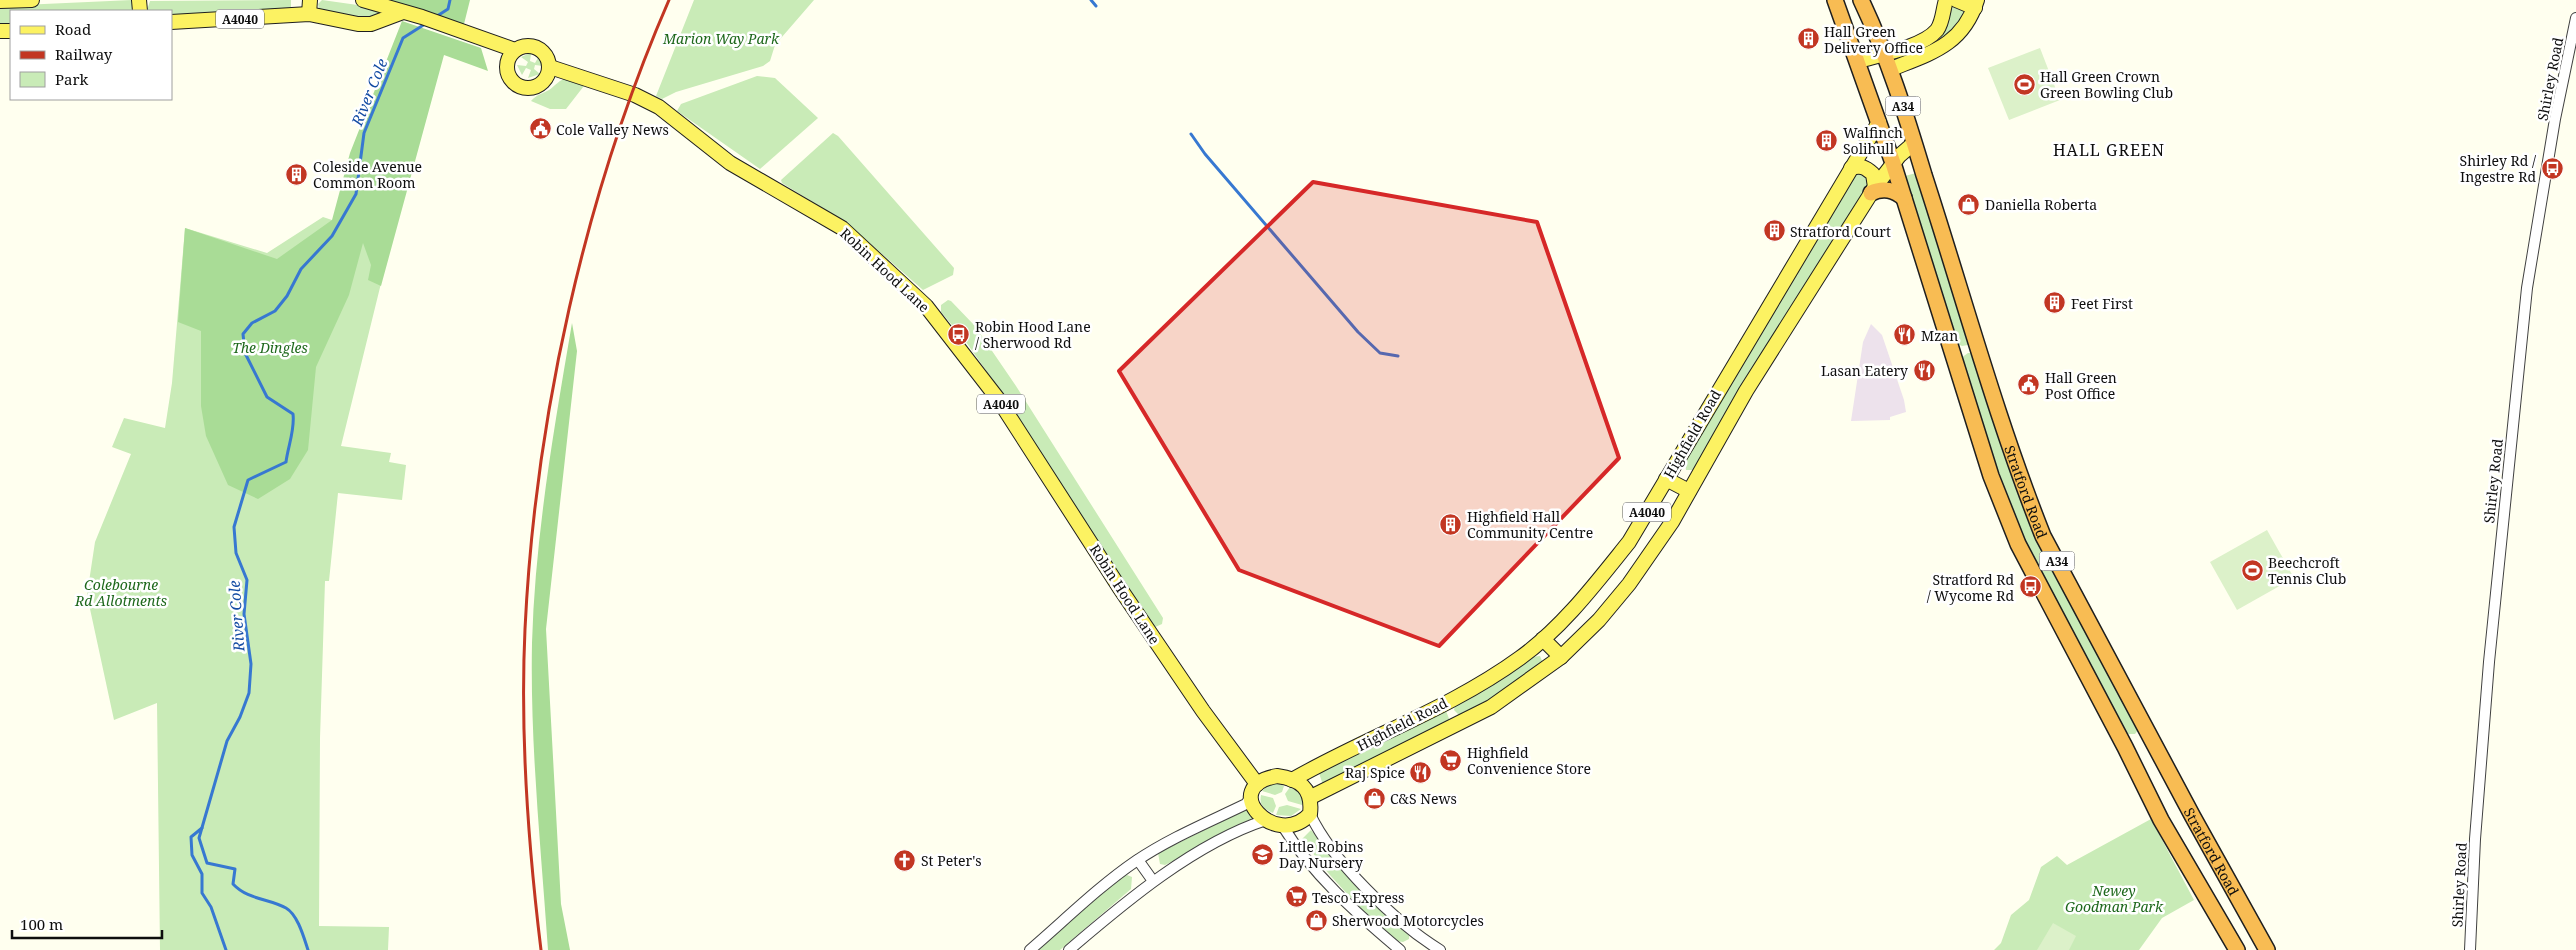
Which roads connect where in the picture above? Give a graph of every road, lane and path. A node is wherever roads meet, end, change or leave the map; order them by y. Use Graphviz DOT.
graph roads {
  1 [pos="32,0"];
  2 [pos="364,0"];
  3 [pos="1835,0"];
  4 [pos="1861,0"];
  5 [pos="1946,0"];
  6 [pos="1956,0"];
  7 [pos="0,1"];
  8 [pos="1976,4"];
  9 [pos="310,7"];
  10 [pos="386,12"];
  11 [pos="2576,18"];
  12 [pos="172,22"];
  13 [pos="496,44"];
  14 [pos="515,50"];
  15 [pos="1885,53"];
  16 [pos="1858,61"];
  17 [pos="508,63"];
  18 [pos="550,67"];
  19 [pos="1891,69"];
  20 [pos="1879,122"];
  21 [pos="1914,143"];
  22 [pos="1894,162"];
  23 [pos="1850,168"];
  24 [pos="1873,190"];
  25 [pos="1904,198"];
  26 [pos="1976,344"];
  27 [pos="1953,352"];
  28 [pos="1666,479"];
  29 [pos="1689,490"];
  30 [pos="1542,639"];
  31 [pos="1561,657"];
  32 [pos="1447,703"];
  33 [pos="1457,723"];
  34 [pos="2150,734"];
  35 [pos="2125,747"];
  36 [pos="1292,780"];
  37 [pos="1257,784"];
  38 [pos="1250,798"];
  39 [pos="1311,798"];
  40 [pos="1310,814"];
  41 [pos="1266,820"];
  42 [pos="1282,825"];
  43 [pos="1138,860"];
  44 [pos="1154,881"];
  45 [pos="1030,950"];
  46 [pos="1069,950"];
  47 [pos="1400,950"];
  48 [pos="1440,950"];
  49 [pos="2237,950"];
  50 [pos="2267,950"];
  51 [pos="2470,950"];
  1 -- 7 [label="main road"];
  2 -- 10 [label="main road"];
  3 -- 16 [label="highway, Stratford Road / A34"];
  4 -- 15 [label="highway, Stratford Road / A34"];
  5 -- 15 [label="main road"];
  6 -- 8 [label="main road"];
  8 -- 19 [label="main road"];
  9 -- 10 [label="main road, A4040"];
  9 -- 12 [label="main road, A4040"];
  10 -- 13 [label="main road"];
  11 -- 51 [label="street, Shirley Road"];
  13 -- 14 [label="main road"];
  13 -- 17 [label="main road"];
  14 -- 17 [label="main road"];
  14 -- 18 [label="main road"];
  15 -- 16 [label="main road"];
  15 -- 19 [label="highway, Stratford Road / A34"];
  16 -- 20 [label="highway, Stratford Road / A34"];
  17 -- 18 [label="main road"];
  18 -- 37 [label="main road, Robin Hood Lane / A4040"];
  19 -- 21 [label="highway, Stratford Road / A34"];
  20 -- 22 [label="highway, Stratford Road / A34"];
  20 -- 23 [label="main road, Highfield Road / A4040"];
  21 -- 22 [label="main road, A4040"];
  21 -- 26 [label="highway, Stratford Road / A34"];
  22 -- 24 [label="main road, Highfield Road / A4040"];
  22 -- 25 [label="highway, Stratford Road / A34"];
  23 -- 24 [label="main road"];
  23 -- 28 [label="main road, Highfield Road / A4040"];
  24 -- 25 [label="highway"];
  24 -- 29 [label="main road, Highfield Road / A4040"];
  25 -- 27 [label="highway, Stratford Road / A34"];
  26 -- 27 [label="highway"];
  26 -- 34 [label="highway, Stratford Road / A34"];
  27 -- 35 [label="highway, Stratford Road / A34"];
  28 -- 29 [label="main road"];
  28 -- 30 [label="main road, Highfield Road / A4040"];
  29 -- 31 [label="main road, Highfield Road / A4040"];
  30 -- 31 [label="main road"];
  30 -- 32 [label="main road, Highfield Road / A4040"];
  31 -- 33 [label="main road, Highfield Road / A4040"];
  32 -- 33 [label="main road"];
  32 -- 36 [label="main road, Highfield Road / A4040"];
  33 -- 39 [label="main road, Highfield Road / A4040"];
  34 -- 35 [label="highway"];
  34 -- 50 [label="highway, Stratford Road / A34"];
  35 -- 49 [label="highway, Stratford Road / A34"];
  36 -- 37 [label="main road"];
  36 -- 39 [label="main road"];
  37 -- 38 [label="main road"];
  38 -- 41 [label="main road"];
  38 -- 43 [label="street"];
  39 -- 40 [label="main road"];
  40 -- 42 [label="main road"];
  40 -- 48 [label="street"];
  41 -- 42 [label="main road"];
  41 -- 44 [label="street"];
  42 -- 47 [label="street"];
  43 -- 44 [label="street"];
  43 -- 45 [label="street"];
  44 -- 46 [label="street"];
}
